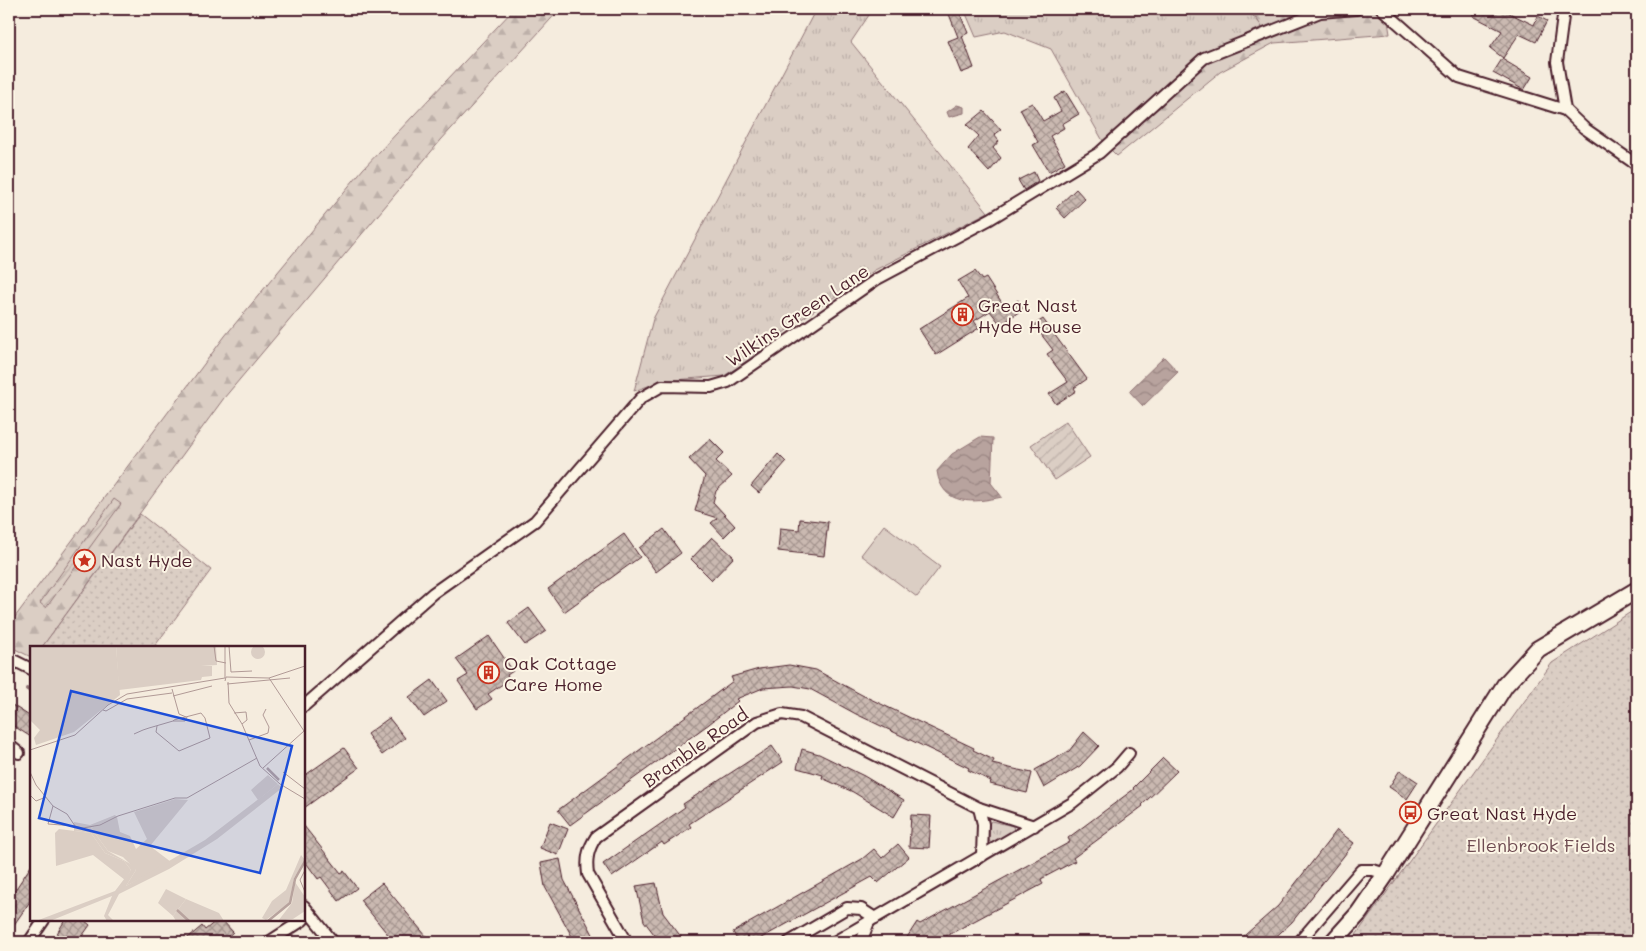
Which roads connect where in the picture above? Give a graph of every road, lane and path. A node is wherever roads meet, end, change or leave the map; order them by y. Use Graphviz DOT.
graph roads {
  1 [pos="1356,9"];
  2 [pos="1382,9"];
  3 [pos="1564,9"];
  4 [pos="1565,110"];
  5 [pos="1637,165"];
  6 [pos="1637,590"];
  7 [pos="9,658"];
  8 [pos="30,668"];
  9 [pos="305,705"];
  10 [pos="9,745"];
  11 [pos="19,753"];
  12 [pos="1129,753"];
  13 [pos="979,808"];
  14 [pos="1034,826"];
  15 [pos="982,856"];
  16 [pos="1386,874"];
  17 [pos="306,918"];
  18 [pos="872,920"];
  19 [pos="43,921"];
  20 [pos="301,921"];
  21 [pos="29,942"];
  22 [pos="269,942"];
  23 [pos="333,942"];
  24 [pos="627,942"];
  25 [pos="789,942"];
  26 [pos="834,942"];
  27 [pos="861,942"];
  28 [pos="1300,942"];
  29 [pos="1333,942"];
  1 -- 9 [label="street, Wilkins Green Lane"];
  2 -- 4 [label="street"];
  3 -- 4 [label="street"];
  4 -- 5 [label="street"];
  6 -- 16 [label="main road"];
  7 -- 8 [label="street"];
  10 -- 11 [label="street"];
  12 -- 14 [label="street"];
  13 -- 14 [label="street, Bramble Road"];
  13 -- 15 [label="street"];
  13 -- 24 [label="street, Bramble Road"];
  14 -- 15 [label="street"];
  15 -- 18 [label="street"];
  16 -- 28 [label="street"];
  16 -- 29 [label="main road"];
  17 -- 23 [label="street"];
  18 -- 25 [label="street"];
  18 -- 26 [label="street"];
  18 -- 27 [label="street"];
  19 -- 21 [label="street"];
  20 -- 22 [label="street"];
}
